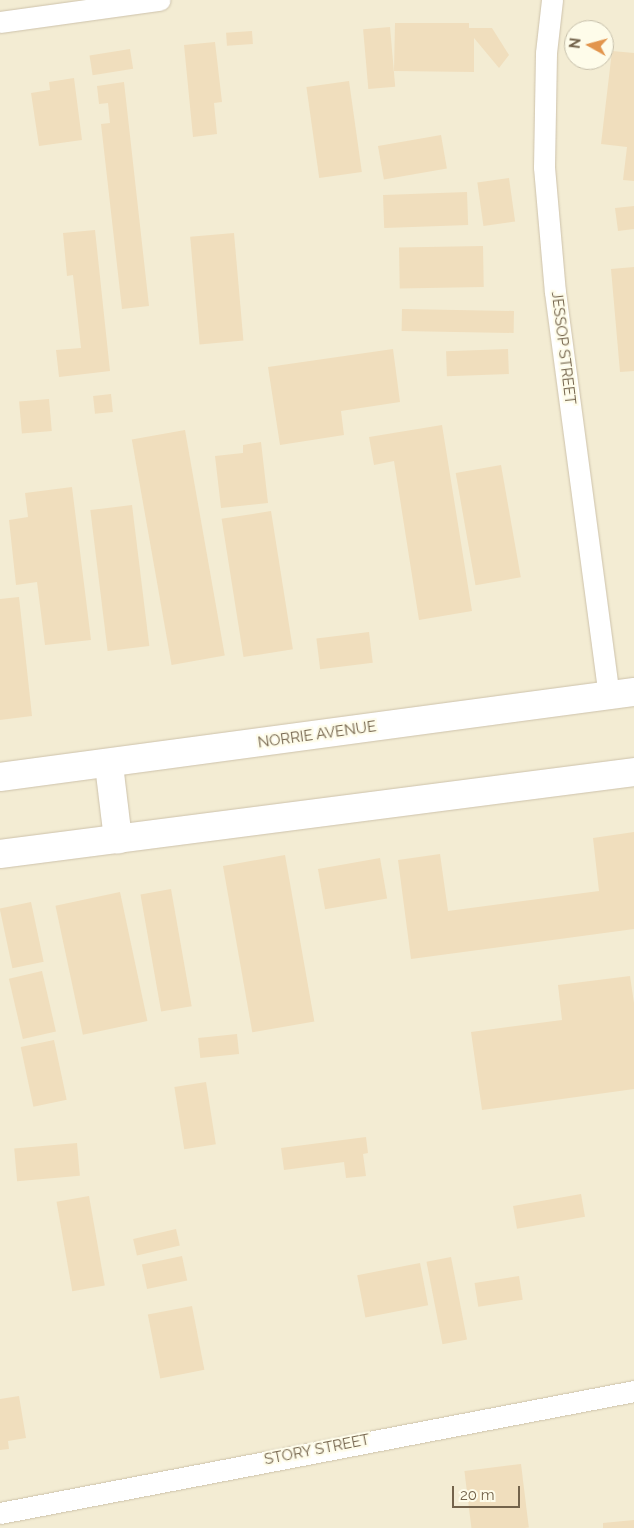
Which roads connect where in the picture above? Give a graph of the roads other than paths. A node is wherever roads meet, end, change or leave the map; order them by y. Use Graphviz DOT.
graph roads {
  1 [pos="159,0"];
  2 [pos="552,0"];
  3 [pos="0,22"];
  4 [pos="621,693"];
  5 [pos="109,765"];
  6 [pos="634,772"];
  7 [pos="0,777"];
  8 [pos="118,839"];
  9 [pos="0,854"];
  10 [pos="634,1390"];
  11 [pos="0,1513"];
  1 -- 3 [label="street"];
  2 -- 4 [label="street, JESSOP STREET"];
  4 -- 5 [label="main road, NORRIE AVENUE"];
  5 -- 7 [label="main road, NORRIE AVENUE"];
  5 -- 8 [label="main road"];
  6 -- 8 [label="main road"];
  8 -- 9 [label="main road"];
  10 -- 11 [label="street, STORY STREET"];
}
